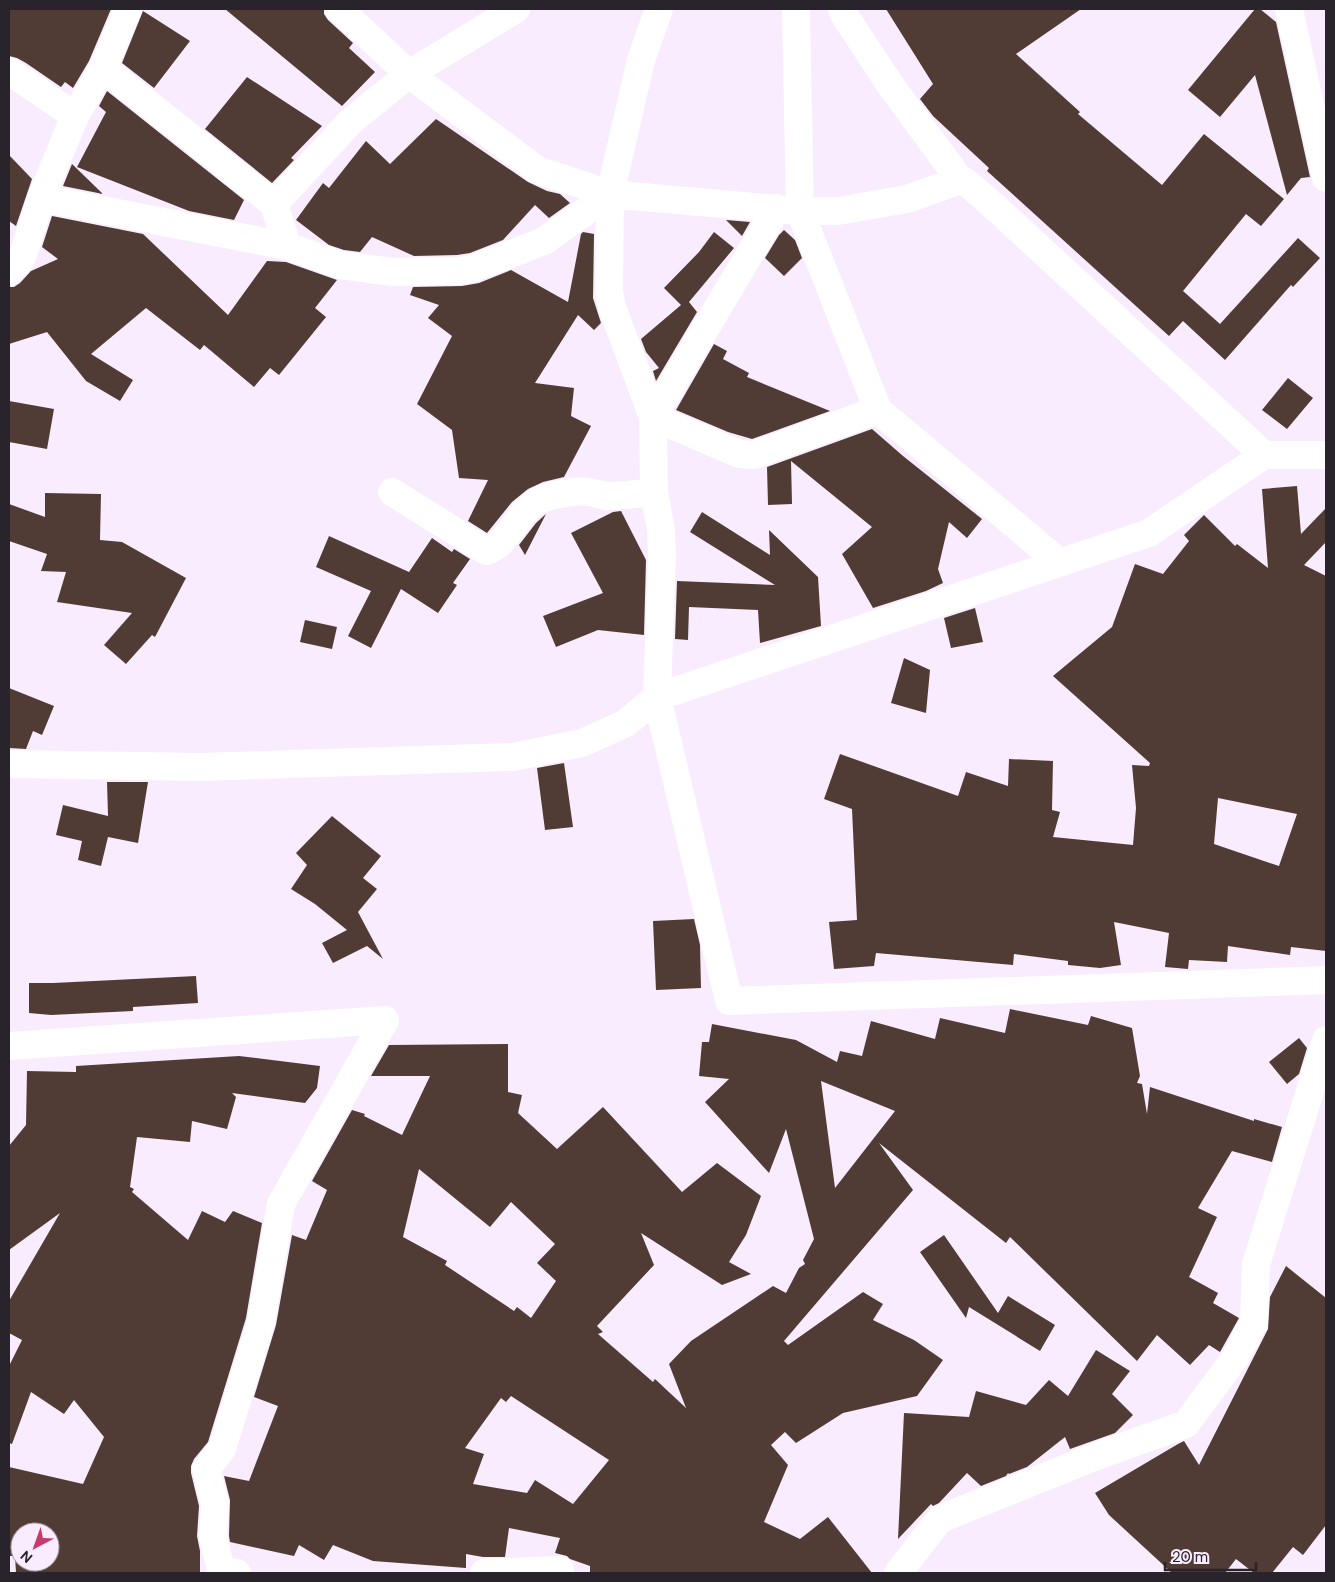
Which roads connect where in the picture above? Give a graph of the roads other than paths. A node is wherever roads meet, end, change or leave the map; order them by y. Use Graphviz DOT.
graph roads {
  1 [pos="128,9"];
  2 [pos="340,9"];
  3 [pos="516,9"];
  4 [pos="659,9"];
  5 [pos="796,9"];
  6 [pos="842,9"];
  7 [pos="1289,9"];
  8 [pos="103,68"];
  9 [pos="9,71"];
  10 [pos="409,74"];
  11 [pos="75,116"];
  12 [pos="1326,178"];
  13 [pos="960,180"];
  14 [pos="610,194"];
  15 [pos="41,198"];
  16 [pos="274,204"];
  17 [pos="789,210"];
  18 [pos="287,246"];
  19 [pos="9,272"];
  20 [pos="878,410"];
  21 [pos="653,417"];
  22 [pos="1264,455"];
  23 [pos="1326,456"];
  24 [pos="392,492"];
  25 [pos="654,492"];
  26 [pos="1059,562"];
  27 [pos="657,697"];
  28 [pos="9,764"];
  29 [pos="1326,980"];
  30 [pos="1326,1040"];
  31 [pos="9,1046"];
  32 [pos="560,1570"];
  33 [pos="225,1572"];
  34 [pos="484,1573"];
  35 [pos="898,1573"];
  1 -- 8 [label="street"];
  2 -- 10 [label="street"];
  3 -- 10 [label="street"];
  4 -- 14 [label="street"];
  5 -- 17 [label="street"];
  6 -- 13 [label="street"];
  7 -- 12 [label="street"];
  8 -- 11 [label="street"];
  8 -- 16 [label="street"];
  9 -- 11 [label="street"];
  10 -- 14 [label="street"];
  10 -- 16 [label="street"];
  11 -- 15 [label="street"];
  13 -- 17 [label="street"];
  13 -- 22 [label="street"];
  14 -- 17 [label="street"];
  14 -- 18 [label="street"];
  14 -- 21 [label="street"];
  15 -- 18 [label="street"];
  15 -- 19 [label="street"];
  16 -- 18 [label="street"];
  17 -- 20 [label="street"];
  17 -- 21 [label="street"];
  20 -- 21 [label="street"];
  20 -- 26 [label="street"];
  21 -- 25 [label="street"];
  22 -- 23 [label="street"];
  22 -- 26 [label="street"];
  24 -- 25 [label="street"];
  25 -- 27 [label="street"];
  26 -- 27 [label="street"];
  27 -- 28 [label="street"];
  27 -- 29 [label="street"];
  30 -- 35 [label="street"];
  31 -- 33 [label="street"];
  32 -- 34 [label="street"];
}
